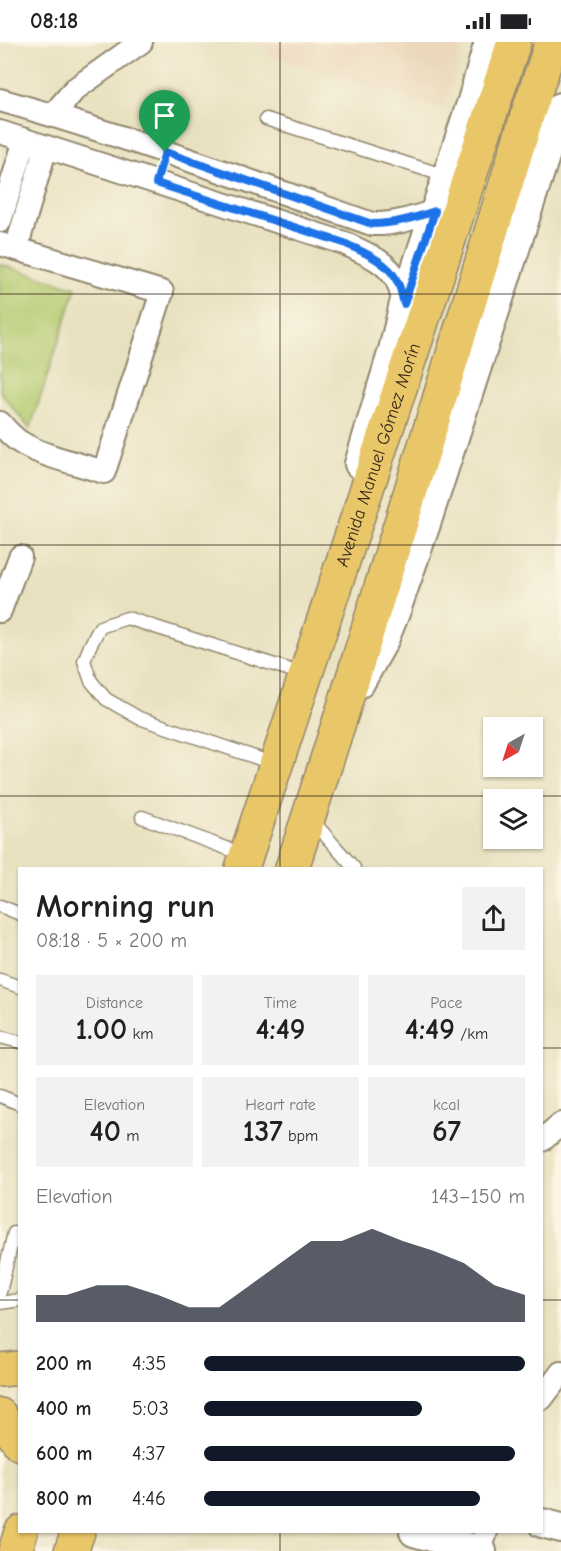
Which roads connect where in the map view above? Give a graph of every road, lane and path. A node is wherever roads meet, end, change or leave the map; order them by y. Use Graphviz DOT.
graph roads {
  1 [pos="141,42"];
  2 [pos="489,42"];
  3 [pos="514,42"];
  4 [pos="552,42"];
  5 [pos="0,100"];
  6 [pos="561,107"];
  7 [pos="53,115"];
  8 [pos="266,119"];
  9 [pos="0,132"];
  10 [pos="36,144"];
  11 [pos="165,152"];
  12 [pos="447,176"];
  13 [pos="156,183"];
  14 [pos="435,211"];
  15 [pos="0,221"];
  16 [pos="8,246"];
  17 [pos="404,304"];
  18 [pos="0,423"];
  19 [pos="20,557"];
  20 [pos="0,611"];
  21 [pos="317,643"];
  22 [pos="306,675"];
  23 [pos="342,713"];
  24 [pos="276,765"];
  25 [pos="309,817"];
  26 [pos="142,818"];
  27 [pos="244,862"];
  28 [pos="292,867"];
  29 [pos="353,867"];
  30 [pos="0,906"];
  31 [pos="18,913"];
  32 [pos="0,980"];
  33 [pos="18,986"];
  34 [pos="0,1036"];
  35 [pos="18,1041"];
  36 [pos="0,1096"];
  37 [pos="18,1103"];
  38 [pos="561,1124"];
  39 [pos="543,1139"];
  40 [pos="14,1233"];
  41 [pos="0,1292"];
  42 [pos="18,1300"];
  43 [pos="0,1303"];
  44 [pos="18,1368"];
  45 [pos="0,1370"];
  46 [pos="561,1373"];
  47 [pos="543,1397"];
  48 [pos="0,1415"];
  49 [pos="18,1440"];
  50 [pos="543,1523"];
  51 [pos="561,1528"];
  52 [pos="21,1533"];
  53 [pos="78,1533"];
  54 [pos="418,1533"];
  55 [pos="486,1533"];
  56 [pos="15,1551"];
  57 [pos="71,1551"];
  58 [pos="481,1551"];
  1 -- 7 [label="street"];
  2 -- 12 [label="street"];
  3 -- 21 [label="main road, Avenida Manuel Gómez Morín"];
  4 -- 23 [label="main road"];
  5 -- 7 [label="street"];
  6 -- 23 [label="street"];
  7 -- 11 [label="street"];
  8 -- 12 [label="lane"];
  9 -- 10 [label="street"];
  10 -- 13 [label="street"];
  10 -- 15 [label="street"];
  10 -- 16 [label="street"];
  11 -- 13 [label="street"];
  11 -- 14 [label="street"];
  12 -- 14 [label="street"];
  13 -- 17 [label="street"];
  14 -- 17 [label="street"];
  16 -- 18 [label="street"];
  17 -- 21 [label="street"];
  19 -- 20 [label="street"];
  21 -- 22 [label="main road, Avenida Manuel Gómez Morín"];
  22 -- 24 [label="main road, Avenida Manuel Gómez Morín"];
  22 -- 24 [label="lane"];
  23 -- 25 [label="main road"];
  24 -- 27 [label="main road, Avenida Manuel Gómez Morín"];
  25 -- 28 [label="main road"];
  25 -- 29 [label="lane"];
  26 -- 27 [label="lane"];
  30 -- 31 [label="lane"];
  32 -- 33 [label="lane"];
  34 -- 35 [label="lane"];
  36 -- 37 [label="lane"];
  38 -- 39 [label="street"];
  40 -- 41 [label="lane"];
  42 -- 43 [label="lane"];
  44 -- 45 [label="main road"];
  46 -- 47 [label="street"];
  48 -- 49 [label="main road"];
  50 -- 51 [label="street"];
  52 -- 56 [label="main road"];
  53 -- 57 [label="main road"];
  54 -- 58 [label="street"];
  55 -- 58 [label="street"];
}
